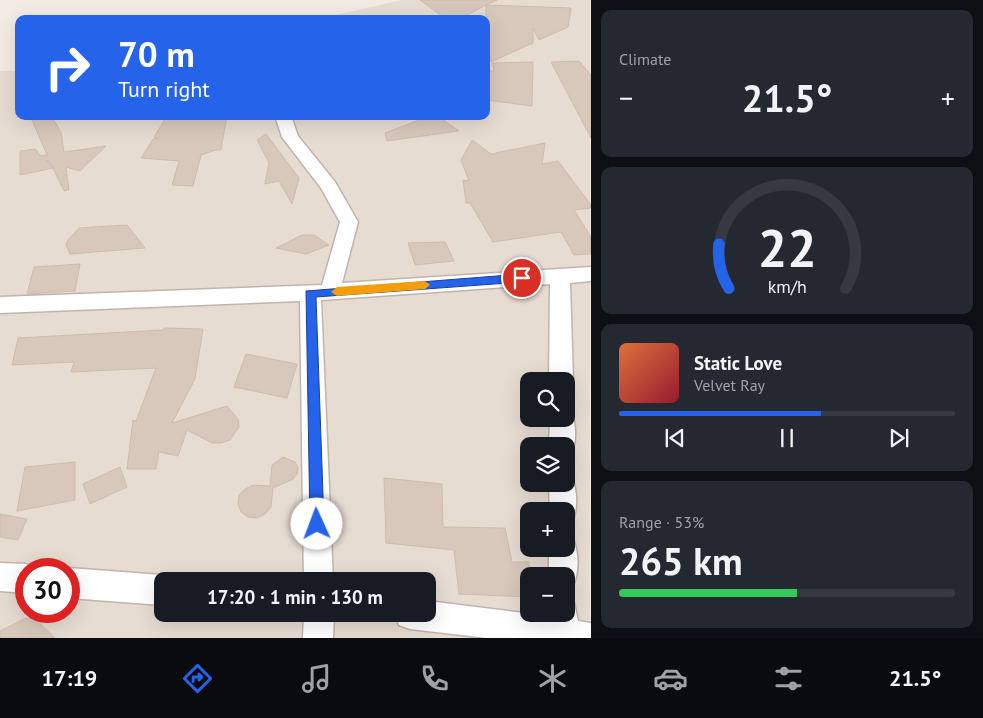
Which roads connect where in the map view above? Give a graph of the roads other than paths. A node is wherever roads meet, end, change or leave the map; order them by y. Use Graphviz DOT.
graph roads {
  1 [pos="284,120"];
  2 [pos="590,274"];
  3 [pos="560,275"];
  4 [pos="320,293"];
  5 [pos="0,306"];
  6 [pos="561,372"];
  7 [pos="319,572"];
  8 [pos="0,577"];
  9 [pos="15,578"];
  10 [pos="80,583"];
  11 [pos="154,589"];
  12 [pos="436,618"];
  13 [pos="319,622"];
  14 [pos="572,629"];
  15 [pos="527,632"];
  16 [pos="318,638"];
  1 -- 4 [label="street"];
  2 -- 3 [label="street"];
  3 -- 4 [label="street"];
  3 -- 6 [label="street"];
  4 -- 5 [label="street"];
  4 -- 7 [label="street"];
  8 -- 9 [label="street"];
  10 -- 11 [label="street"];
  12 -- 15 [label="street"];
  13 -- 16 [label="street"];
  14 -- 15 [label="street"];
}
